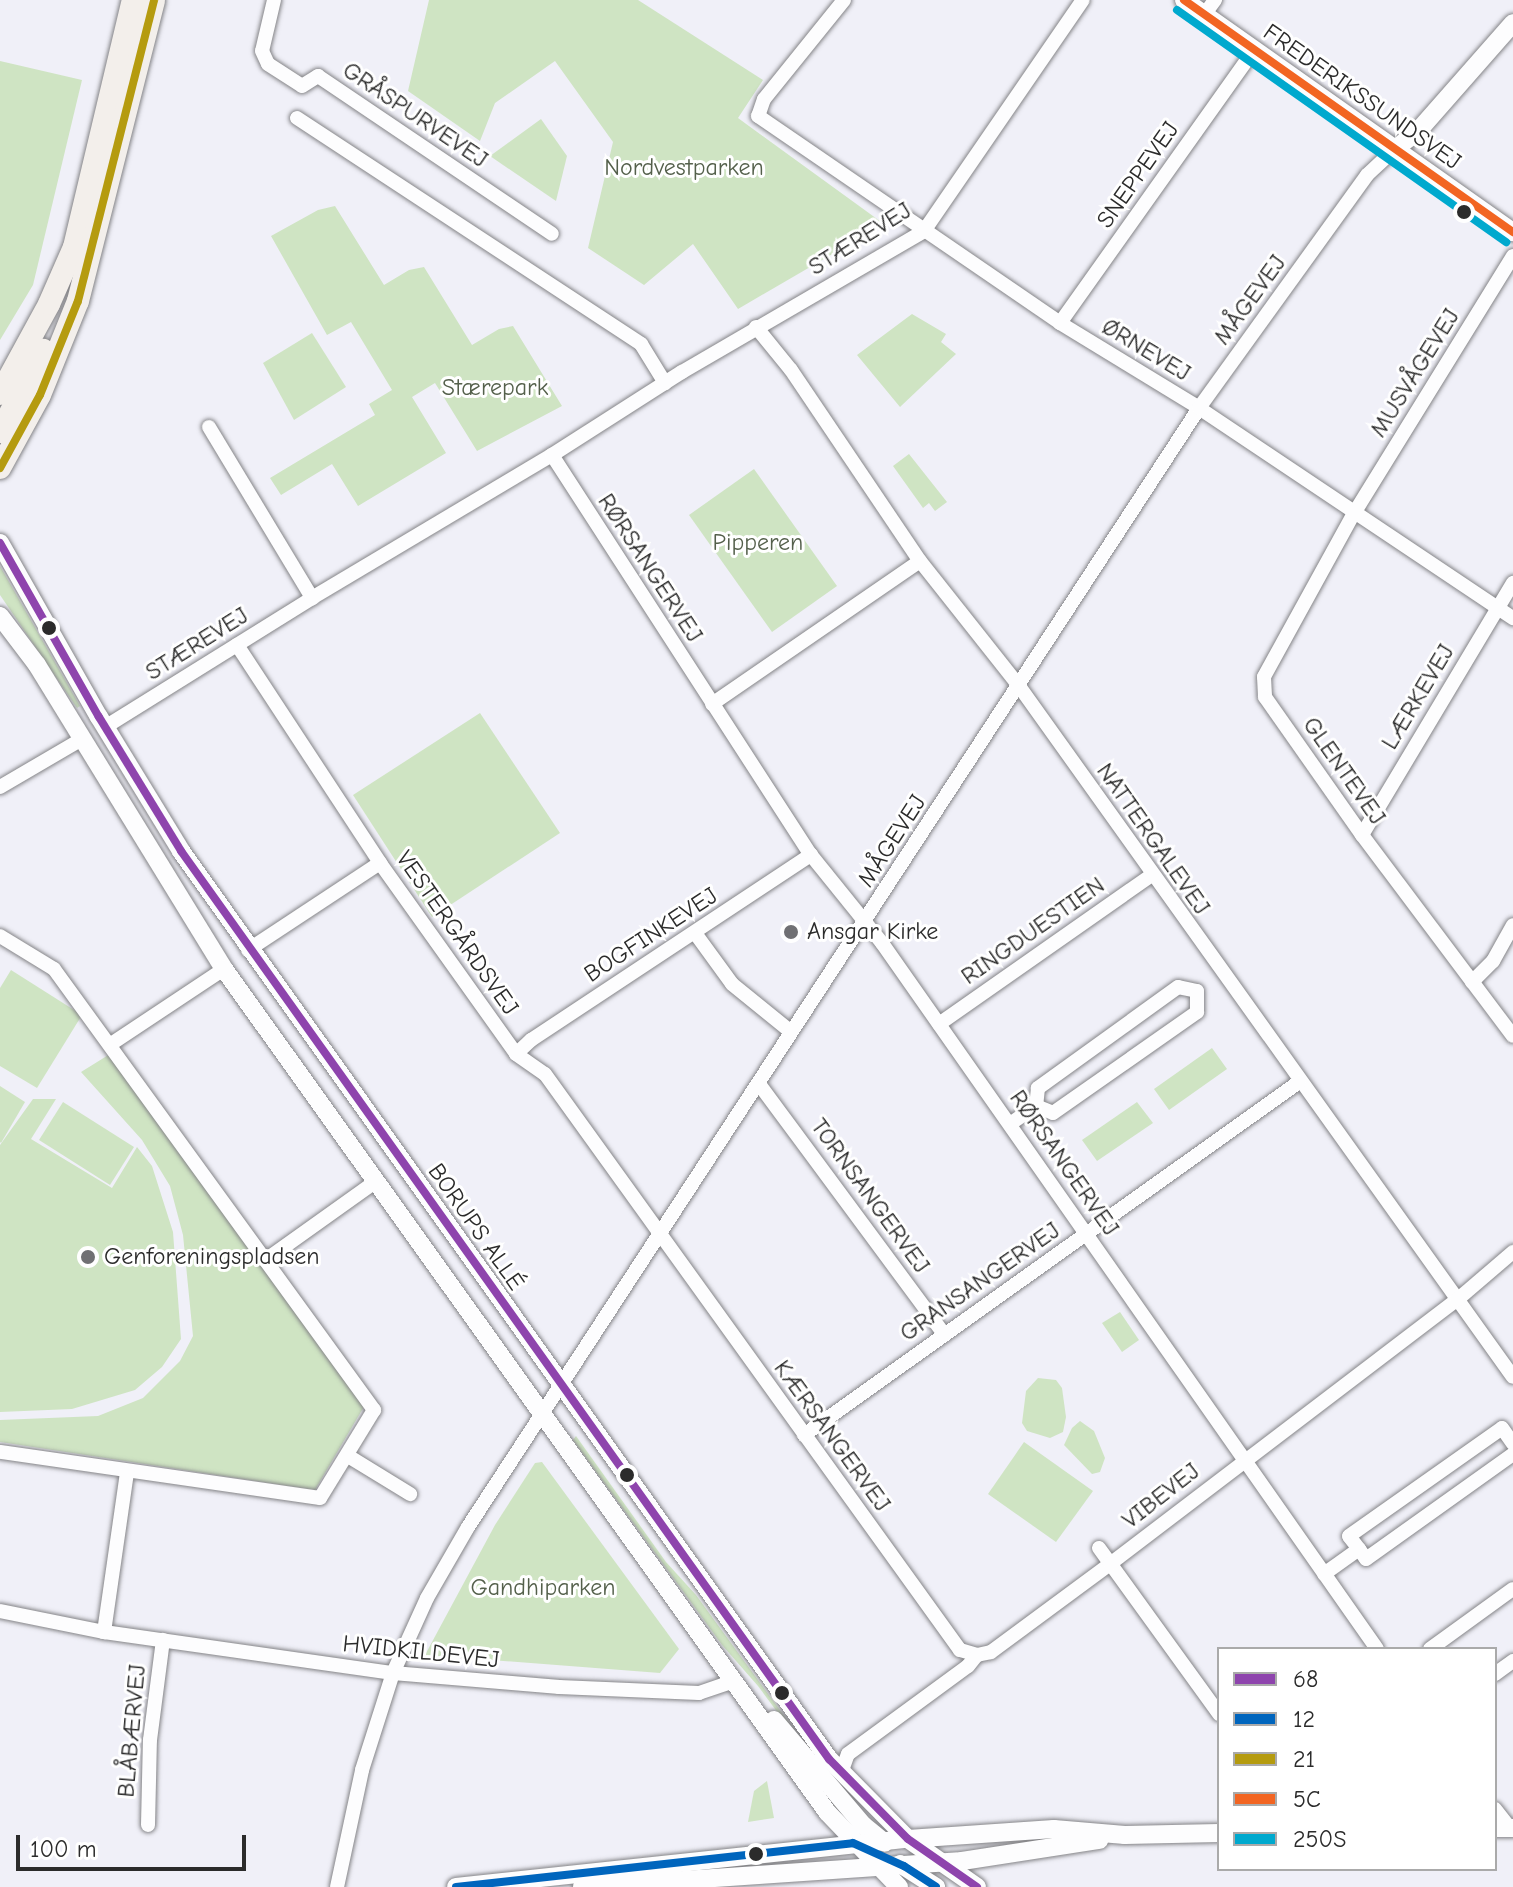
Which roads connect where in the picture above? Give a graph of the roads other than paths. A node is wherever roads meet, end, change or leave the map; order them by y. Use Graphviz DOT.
graph roads {
  1 [pos="133,0"];
  2 [pos="154,0"];
  3 [pos="274,0"];
  4 [pos="844,0"];
  5 [pos="1083,0"];
  6 [pos="1184,0"];
  7 [pos="1210,8"];
  8 [pos="1513,23"];
  9 [pos="1253,51"];
  10 [pos="297,118"];
  11 [pos="1395,149"];
  12 [pos="924,231"];
  13 [pos="1513,232"];
  14 [pos="552,234"];
  15 [pos="1513,256"];
  16 [pos="61,279"];
  17 [pos="1060,323"];
  18 [pos="756,327"];
  19 [pos="665,383"];
  20 [pos="0,394"];
  21 [pos="1199,408"];
  22 [pos="209,427"];
  23 [pos="0,432"];
  24 [pos="552,455"];
  25 [pos="0,468"];
  26 [pos="1354,513"];
  27 [pos="0,543"];
  28 [pos="920,561"];
  29 [pos="1513,583"];
  30 [pos="312,598"];
  31 [pos="1498,607"];
  32 [pos="0,616"];
  33 [pos="1513,618"];
  34 [pos="237,645"];
  35 [pos="1019,686"];
  36 [pos="712,704"];
  37 [pos="105,727"];
  38 [pos="82,739"];
  39 [pos="0,787"];
  40 [pos="1362,835"];
  41 [pos="811,855"];
  42 [pos="380,863"];
  43 [pos="1152,875"];
  44 [pos="864,924"];
  45 [pos="1513,925"];
  46 [pos="695,933"];
  47 [pos="0,936"];
  48 [pos="248,950"];
  49 [pos="224,969"];
  50 [pos="1472,982"];
  51 [pos="939,1024"];
  52 [pos="790,1031"];
  53 [pos="1513,1036"];
  54 [pos="111,1044"];
  55 [pos="516,1054"];
  56 [pos="1299,1082"];
  57 [pos="759,1084"];
  58 [pos="1036,1106"];
  59 [pos="1010,1124"];
  60 [pos="375,1182"];
  61 [pos="660,1232"];
  62 [pos="1086,1234"];
  63 [pos="1513,1252"];
  64 [pos="267,1259"];
  65 [pos="1457,1300"];
  66 [pos="945,1335"];
  67 [pos="1513,1377"];
  68 [pos="561,1386"];
  69 [pos="541,1414"];
  70 [pos="804,1435"];
  71 [pos="1512,1439"];
  72 [pos="0,1452"];
  73 [pos="1513,1454"];
  74 [pos="348,1456"];
  75 [pos="1244,1460"];
  76 [pos="127,1473"];
  77 [pos="410,1494"];
  78 [pos="1099,1548"];
  79 [pos="1359,1549"];
  80 [pos="1110,1564"];
  81 [pos="1324,1574"];
  82 [pos="1513,1589"];
  83 [pos="0,1611"];
  84 [pos="104,1632"];
  85 [pos="163,1640"];
  86 [pos="1376,1647"];
  87 [pos="1433,1647"];
  88 [pos="710,1648"];
  89 [pos="977,1655"];
  90 [pos="393,1673"];
  91 [pos="733,1681"];
  92 [pos="1217,1711"];
  93 [pos="841,1773"];
  94 [pos="148,1825"];
  95 [pos="1217,1833"];
  96 [pos="1125,1835"];
  97 [pos="908,1839"];
  98 [pos="882,1842"];
  99 [pos="853,1843"];
  100 [pos="940,1863"];
  101 [pos="904,1866"];
  102 [pos="877,1868"];
  103 [pos="602,1881"];
  104 [pos="663,1884"];
  105 [pos="337,1887"];
  106 [pos="456,1887"];
  107 [pos="582,1887"];
  108 [pos="899,1887"];
  109 [pos="936,1887"];
  110 [pos="977,1887"];
  1 -- 16 [label="main road"];
  2 -- 25 [label="main road"];
  3 -- 14 [label="street, GRÅSPURVEVEJ"];
  4 -- 12 [label="street, ØRNEVEJ"];
  5 -- 12 [label="street, STÆREVEJ"];
  6 -- 7 [label="street, FREDERIKSSUNDSVEJ"];
  7 -- 9 [label="street, FREDERIKSSUNDSVEJ"];
  8 -- 11 [label="street"];
  9 -- 11 [label="street, FREDERIKSSUNDSVEJ"];
  9 -- 17 [label="street, SNEPPEVEJ"];
  10 -- 19 [label="street"];
  11 -- 13 [label="street, FREDERIKSSUNDSVEJ"];
  11 -- 21 [label="street, MÅGEVEJ"];
  12 -- 17 [label="street, ØRNEVEJ"];
  12 -- 18 [label="street, STÆREVEJ"];
  15 -- 26 [label="street, MUSVÅGEVEJ"];
  16 -- 20 [label="main road"];
  16 -- 23 [label="main road"];
  17 -- 21 [label="street, ØRNEVEJ"];
  18 -- 19 [label="street, STÆREVEJ"];
  18 -- 28 [label="street, NATTERGALEVEJ"];
  19 -- 24 [label="street, STÆREVEJ"];
  21 -- 26 [label="street, ØRNEVEJ"];
  21 -- 35 [label="street, MÅGEVEJ"];
  22 -- 30 [label="street"];
  24 -- 30 [label="street, STÆREVEJ"];
  24 -- 36 [label="street, RØRSANGERVEJ"];
  26 -- 31 [label="street, ØRNEVEJ"];
  26 -- 40 [label="street, GLENTEVEJ"];
  27 -- 37 [label="street, BORUPS ALLÉ"];
  28 -- 35 [label="street, NATTERGALEVEJ"];
  28 -- 36 [label="street"];
  29 -- 31 [label="street, LÆRKEVEJ"];
  30 -- 34 [label="street, STÆREVEJ"];
  31 -- 33 [label="street, ØRNEVEJ"];
  31 -- 40 [label="street, LÆRKEVEJ"];
  32 -- 38 [label="street"];
  34 -- 37 [label="street, STÆREVEJ"];
  34 -- 42 [label="street, VESTERGÅRDSVEJ"];
  35 -- 43 [label="street, NATTERGALEVEJ"];
  35 -- 44 [label="street, MÅGEVEJ"];
  36 -- 41 [label="street, RØRSANGERVEJ"];
  37 -- 48 [label="street, BORUPS ALLÉ"];
  38 -- 39 [label="street"];
  38 -- 49 [label="street"];
  40 -- 50 [label="street, GLENTEVEJ"];
  41 -- 44 [label="street, RØRSANGERVEJ"];
  41 -- 46 [label="street, BOGFINKEVEJ"];
  42 -- 48 [label="street"];
  42 -- 55 [label="street, VESTERGÅRDSVEJ"];
  43 -- 51 [label="street, RINGDUESTIEN"];
  43 -- 56 [label="street, NATTERGALEVEJ"];
  44 -- 51 [label="street, RØRSANGERVEJ"];
  44 -- 52 [label="street, MÅGEVEJ"];
  45 -- 50 [label="street"];
  46 -- 52 [label="street"];
  46 -- 55 [label="street, BOGFINKEVEJ"];
  47 -- 54 [label="street"];
  48 -- 68 [label="street, BORUPS ALLÉ"];
  49 -- 54 [label="street"];
  49 -- 60 [label="street"];
  50 -- 53 [label="street, GLENTEVEJ"];
  51 -- 59 [label="street, RØRSANGERVEJ"];
  52 -- 57 [label="street, MÅGEVEJ"];
  54 -- 64 [label="street"];
  55 -- 61 [label="street, VESTERGÅRDSVEJ"];
  56 -- 62 [label="street, GRANSANGERVEJ"];
  56 -- 65 [label="street, NATTERGALEVEJ"];
  57 -- 61 [label="street, MÅGEVEJ"];
  57 -- 66 [label="street, TORNSANGERVEJ"];
  58 -- 58 [label="street"];
  58 -- 59 [label="street"];
  59 -- 62 [label="street, RØRSANGERVEJ"];
  60 -- 64 [label="street"];
  60 -- 69 [label="street"];
  61 -- 68 [label="street, MÅGEVEJ"];
  61 -- 70 [label="street, KÆRSANGERVEJ"];
  62 -- 66 [label="street, GRANSANGERVEJ"];
  62 -- 75 [label="street, RØRSANGERVEJ"];
  63 -- 65 [label="street, VIBEVEJ"];
  64 -- 74 [label="street"];
  65 -- 67 [label="street, NATTERGALEVEJ"];
  65 -- 75 [label="street, VIBEVEJ"];
  66 -- 70 [label="street, GRANSANGERVEJ"];
  68 -- 69 [label="street, MÅGEVEJ"];
  68 -- 93 [label="street, BORUPS ALLÉ"];
  69 -- 88 [label="street"];
  69 -- 90 [label="street, MÅGEVEJ"];
  70 -- 89 [label="street, KÆRSANGERVEJ"];
  71 -- 79 [label="street"];
  72 -- 76 [label="street"];
  73 -- 79 [label="street"];
  74 -- 76 [label="street"];
  74 -- 77 [label="street"];
  75 -- 80 [label="street, VIBEVEJ"];
  75 -- 81 [label="street, RØRSANGERVEJ"];
  76 -- 84 [label="street"];
  78 -- 80 [label="street"];
  79 -- 81 [label="street"];
  80 -- 89 [label="street, VIBEVEJ"];
  80 -- 92 [label="street"];
  81 -- 86 [label="street, RØRSANGERVEJ"];
  82 -- 87 [label="street"];
  83 -- 84 [label="street, HVIDKILDEVEJ"];
  84 -- 85 [label="street, HVIDKILDEVEJ"];
  85 -- 90 [label="street, HVIDKILDEVEJ"];
  85 -- 94 [label="street, BLÅBÆRVEJ"];
  88 -- 91 [label="street"];
  88 -- 98 [label="street"];
  89 -- 93 [label="street, VIBEVEJ"];
  90 -- 91 [label="street, HVIDKILDEVEJ"];
  90 -- 105 [label="street, MÅGEVEJ"];
  91 -- 99 [label="street"];
  93 -- 97 [label="street, BORUPS ALLÉ"];
  95 -- 96 [label="street"];
  96 -- 97 [label="street"];
  96 -- 100 [label="street"];
  97 -- 98 [label="street"];
  97 -- 100 [label="street, BORUPS ALLÉ"];
  98 -- 99 [label="street"];
  98 -- 100 [label="street"];
  99 -- 101 [label="street"];
  99 -- 102 [label="street"];
  99 -- 103 [label="street"];
  100 -- 101 [label="street"];
  100 -- 110 [label="street, BORUPS ALLÉ"];
  101 -- 102 [label="street"];
  101 -- 109 [label="street"];
  102 -- 104 [label="street"];
  102 -- 108 [label="street"];
  103 -- 104 [label="street"];
  103 -- 106 [label="street"];
  103 -- 107 [label="street"];
}
